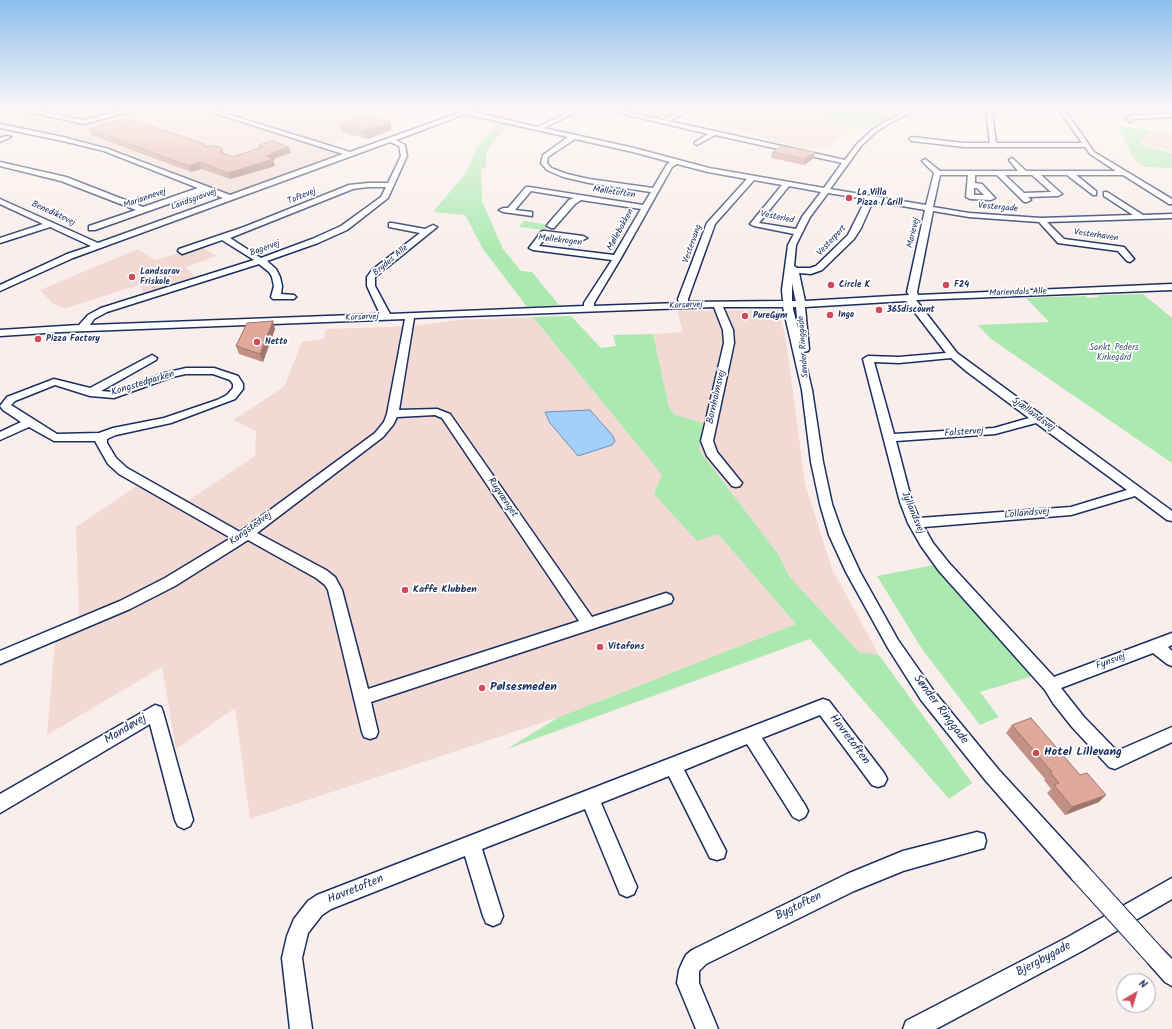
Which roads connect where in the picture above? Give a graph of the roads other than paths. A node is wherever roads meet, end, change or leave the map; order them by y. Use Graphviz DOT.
graph roads {
  1 [pos="127,158"];
  2 [pos="338,158"];
  3 [pos="401,158"];
  4 [pos="545,158"];
  5 [pos="661,158"];
  6 [pos="828,158"];
  7 [pos="849,158"];
  8 [pos="1100,158"];
  9 [pos="1012,160"];
  10 [pos="925,161"];
  11 [pos="675,162"];
  12 [pos="846,162"];
  13 [pos="0,164"];
  14 [pos="959,165"];
  15 [pos="990,165"];
  16 [pos="1043,165"];
  17 [pos="1069,169"];
  18 [pos="969,172"];
  19 [pos="938,173"];
  20 [pos="999,173"];
  21 [pos="1024,173"];
  22 [pos="1034,173"];
  23 [pos="1052,173"];
  24 [pos="1124,173"];
  25 [pos="752,178"];
  26 [pos="787,184"];
  27 [pos="390,185"];
  28 [pos="971,185"];
  29 [pos="206,188"];
  30 [pos="655,190"];
  31 [pos="824,191"];
  32 [pos="1093,193"];
  33 [pos="1107,194"];
  34 [pos="230,198"];
  35 [pos="580,198"];
  36 [pos="870,199"];
  37 [pos="0,201"];
  38 [pos="1172,202"];
  39 [pos="645,207"];
  40 [pos="931,209"];
  41 [pos="143,210"];
  42 [pos="529,214"];
  43 [pos="1172,216"];
  44 [pos="1141,217"];
  45 [pos="1041,220"];
  46 [pos="50,224"];
  47 [pos="392,226"];
  48 [pos="552,226"];
  49 [pos="92,228"];
  50 [pos="798,232"];
  51 [pos="223,238"];
  52 [pos="583,238"];
  53 [pos="0,240"];
  54 [pos="98,246"];
  55 [pos="182,251"];
  56 [pos="618,258"];
  57 [pos="1130,259"];
  58 [pos="261,261"];
  59 [pos="790,271"];
  60 [pos="1172,287"];
  61 [pos="0,288"];
  62 [pos="291,297"];
  63 [pos="911,298"];
  64 [pos="794,302"];
  65 [pos="721,304"];
  66 [pos="684,306"];
  67 [pos="589,309"];
  68 [pos="410,316"];
  69 [pos="384,317"];
  70 [pos="82,328"];
  71 [pos="0,333"];
  72 [pos="953,355"];
  73 [pos="152,358"];
  74 [pos="807,390"];
  75 [pos="90,393"];
  76 [pos="393,414"];
  77 [pos="1038,419"];
  78 [pos="30,422"];
  79 [pos="0,436"];
  80 [pos="101,437"];
  81 [pos="888,438"];
  82 [pos="736,483"];
  83 [pos="1137,491"];
  84 [pos="1172,517"];
  85 [pos="914,523"];
  86 [pos="244,536"];
  87 [pos="666,599"];
  88 [pos="589,624"];
  89 [pos="1172,639"];
  90 [pos="1155,645"];
  91 [pos="0,658"];
  92 [pos="1172,660"];
  93 [pos="1051,685"];
  94 [pos="362,698"];
  95 [pos="370,732"];
  96 [pos="1172,734"];
  97 [pos="751,735"];
  98 [pos="673,766"];
  99 [pos="878,779"];
  100 [pos="590,798"];
  101 [pos="0,804"];
  102 [pos="799,811"];
  103 [pos="184,820"];
  104 [pos="977,840"];
  105 [pos="472,844"];
  106 [pos="717,852"];
  107 [pos="627,887"];
  108 [pos="1172,888"];
  109 [pos="493,916"];
  110 [pos="1172,975"];
  111 [pos="301,1029"];
  112 [pos="707,1029"];
  113 [pos="914,1029"];
  1 -- 29 [label="street"];
  2 -- 34 [label="street, Landsgravvej"];
  3 -- 27 [label="street, Bagervej"];
  4 -- 30 [label="street"];
  5 -- 11 [label="street, Vestergade"];
  6 -- 12 [label="street"];
  7 -- 12 [label="street"];
  8 -- 24 [label="street"];
  9 -- 21 [label="street"];
  10 -- 19 [label="street"];
  11 -- 25 [label="street, Vestergade"];
  11 -- 30 [label="street, Møllebakken"];
  12 -- 31 [label="street"];
  13 -- 41 [label="street"];
  14 -- 18 [label="street"];
  15 -- 20 [label="street"];
  16 -- 23 [label="street"];
  17 -- 23 [label="street"];
  17 -- 24 [label="street"];
  17 -- 32 [label="street"];
  18 -- 19 [label="street"];
  18 -- 20 [label="street"];
  18 -- 28 [label="street"];
  19 -- 40 [label="street, Marievej"];
  20 -- 21 [label="street"];
  20 -- 22 [label="street"];
  21 -- 22 [label="street"];
  22 -- 23 [label="street"];
  24 -- 38 [label="street"];
  25 -- 26 [label="street, Vestergade"];
  25 -- 66 [label="street, Vestervang"];
  26 -- 31 [label="street, Vestergade"];
  26 -- 50 [label="street, Vesterled"];
  27 -- 51 [label="street, Toftevej"];
  27 -- 58 [label="street, Bagervej"];
  29 -- 34 [label="street"];
  29 -- 41 [label="street, Mariannevej"];
  30 -- 39 [label="street, Møllebakken"];
  31 -- 36 [label="street, Vestergade"];
  31 -- 50 [label="street"];
  33 -- 44 [label="street"];
  34 -- 54 [label="street, Landsgravvej"];
  35 -- 39 [label="street, Mølletoften"];
  35 -- 42 [label="street, Mølletoften"];
  35 -- 48 [label="street, Mølletoften"];
  36 -- 40 [label="street, Vestergade"];
  36 -- 59 [label="street, Vesterport"];
  37 -- 46 [label="street, Benediktevej"];
  39 -- 56 [label="street, Møllebakken"];
  40 -- 45 [label="street, Vestergade"];
  40 -- 63 [label="street, Marievej"];
  41 -- 49 [label="street, Mariannevej"];
  43 -- 44 [label="street, Vestergade"];
  44 -- 45 [label="street, Vestergade"];
  45 -- 57 [label="street, Vesterhaven"];
  46 -- 53 [label="street"];
  46 -- 54 [label="street, Benediktevej"];
  47 -- 69 [label="street, Brydes Alle"];
  50 -- 59 [label="street"];
  51 -- 55 [label="street, Toftevej"];
  51 -- 58 [label="street"];
  52 -- 56 [label="street, Møllekrogen"];
  54 -- 61 [label="street, Landsgravvej"];
  56 -- 67 [label="street, Møllebakken"];
  58 -- 62 [label="street"];
  58 -- 70 [label="street, Bagervej"];
  59 -- 64 [label="street"];
  60 -- 63 [label="street, Mariendals Alle"];
  63 -- 64 [label="street, Mariendals Alle"];
  63 -- 72 [label="street, Sjællandsvej"];
  64 -- 65 [label="street, Korsørvej"];
  64 -- 74 [label="street, Sønder Ringgade"];
  64 -- 74 [label="street, Sønder Ringgade"];
  65 -- 66 [label="street, Korsørvej"];
  65 -- 82 [label="street, Bornholmsvej"];
  66 -- 67 [label="street, Korsørvej"];
  67 -- 68 [label="street, Korsørvej"];
  68 -- 69 [label="street, Korsørvej"];
  68 -- 76 [label="street, Kongstedvej"];
  69 -- 70 [label="street, Korsørvej"];
  70 -- 71 [label="street, Korsørvej"];
  72 -- 77 [label="street, Sjællandsvej"];
  72 -- 81 [label="street, Jyllandsvej"];
  73 -- 75 [label="street"];
  74 -- 110 [label="street, Sønder Ringgade, bridge"];
  75 -- 78 [label="street, Kongstedparken"];
  75 -- 80 [label="street, Kongstedparken"];
  76 -- 86 [label="street, Kongstedvej"];
  76 -- 88 [label="street, Rugvænget"];
  77 -- 81 [label="street, Falstervej"];
  77 -- 83 [label="street, Sjællandsvej"];
  78 -- 79 [label="street"];
  78 -- 80 [label="street, Kongstedparken"];
  80 -- 86 [label="street"];
  81 -- 85 [label="street, Jyllandsvej"];
  83 -- 84 [label="street, Sjællandsvej"];
  83 -- 85 [label="street, Lollandsvej"];
  85 -- 93 [label="street, Jyllandsvej"];
  86 -- 91 [label="street, Kongstedvej"];
  86 -- 94 [label="street"];
  87 -- 88 [label="street"];
  88 -- 94 [label="street"];
  89 -- 90 [label="street, Fynsvej"];
  90 -- 92 [label="street"];
  90 -- 93 [label="street, Fynsvej"];
  93 -- 96 [label="street, Jyllandsvej"];
  94 -- 95 [label="street"];
  97 -- 98 [label="street, Havretoften"];
  97 -- 99 [label="street, Havretoften"];
  97 -- 102 [label="street"];
  98 -- 100 [label="street, Havretoften"];
  98 -- 106 [label="street"];
  100 -- 105 [label="street, Havretoften"];
  100 -- 107 [label="street"];
  101 -- 103 [label="street, Mandøvej"];
  104 -- 112 [label="street, Bygtoften"];
  105 -- 109 [label="street"];
  105 -- 111 [label="street, Havretoften"];
  108 -- 113 [label="street, Bjergbygade"];
}
